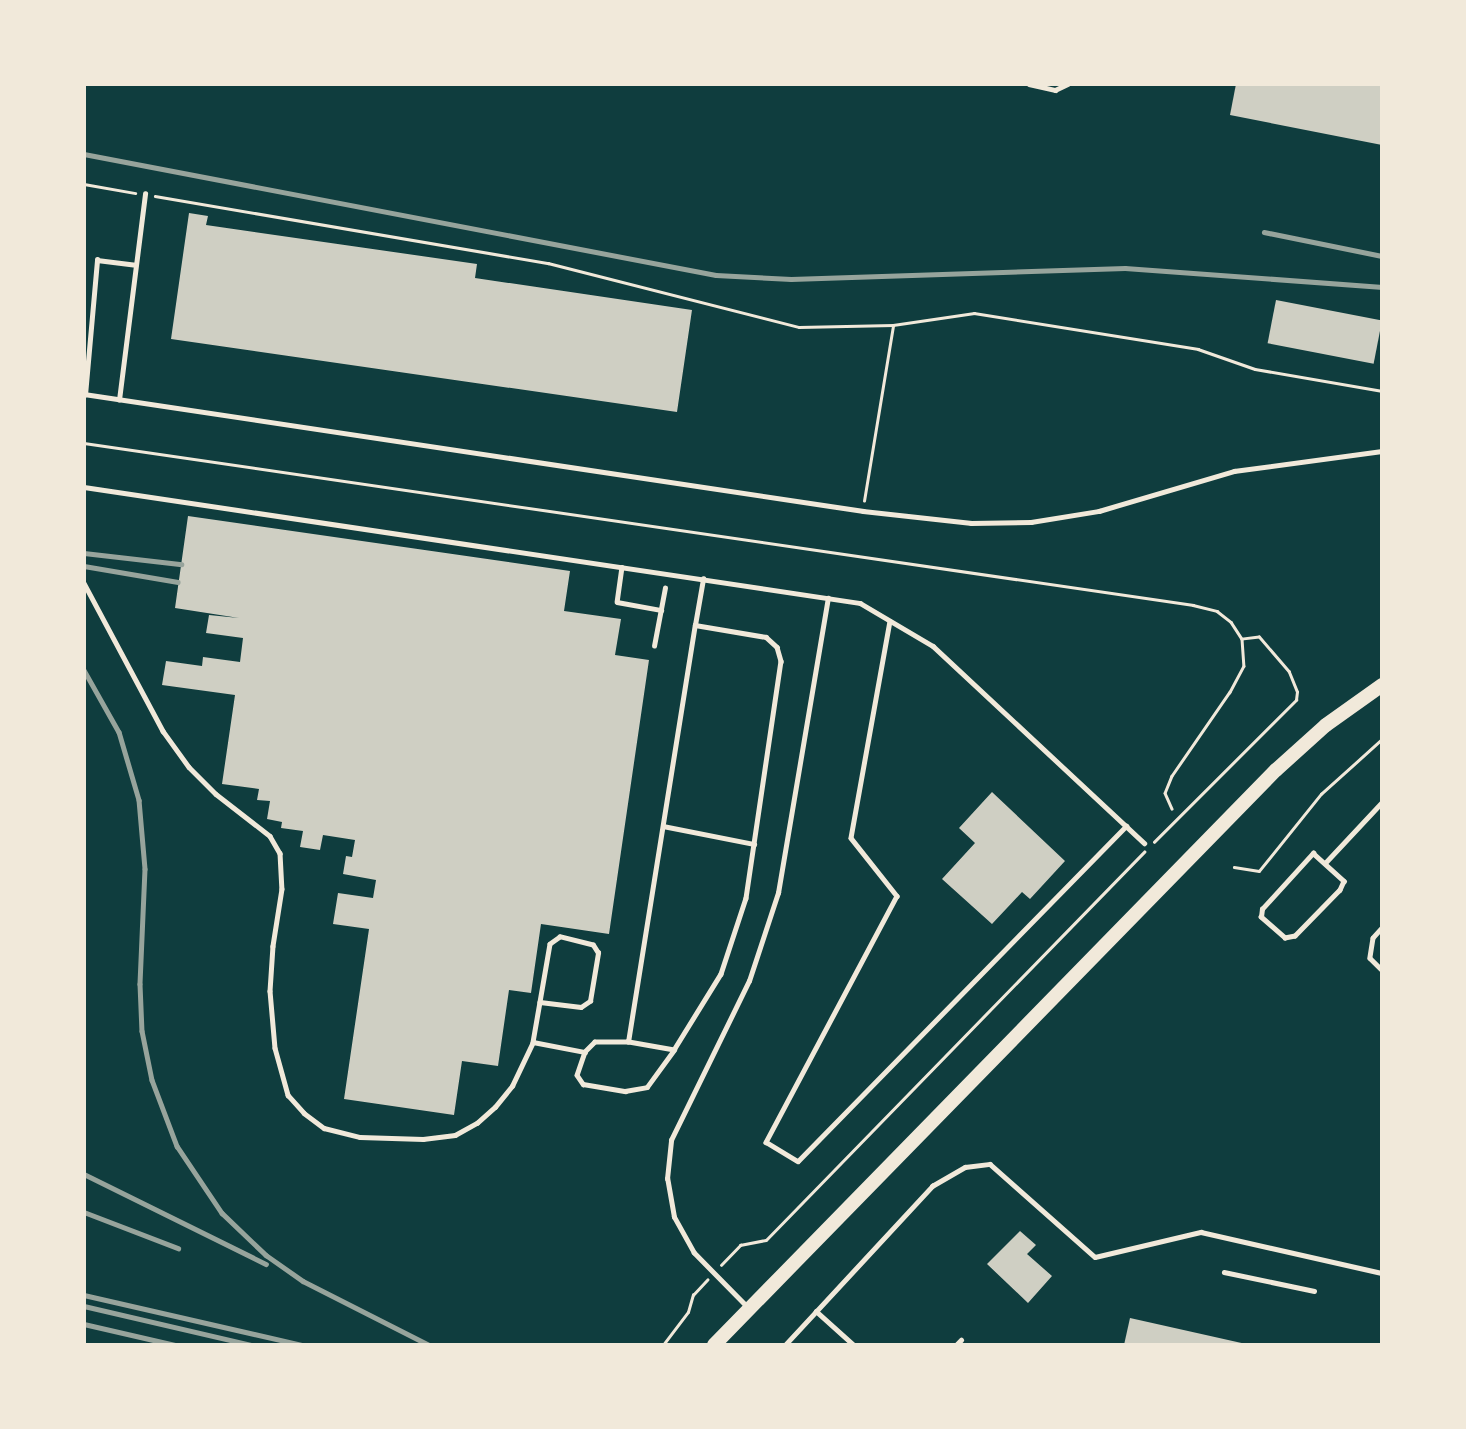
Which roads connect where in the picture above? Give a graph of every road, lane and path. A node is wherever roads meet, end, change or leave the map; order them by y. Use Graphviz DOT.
graph roads {
  1 [pos="1029,84"];
  2 [pos="1067,85"];
  3 [pos="84,184"];
  4 [pos="145,194"];
  5 [pos="135,265"];
  6 [pos="893,324"];
  7 [pos="1382,391"];
  8 [pos="84,395"];
  9 [pos="119,400"];
  10 [pos="84,443"];
  11 [pos="1382,451"];
  12 [pos="84,486"];
  13 [pos="863,511"];
  14 [pos="622,567"];
  15 [pos="704,579"];
  16 [pos="84,583"];
  17 [pos="665,588"];
  18 [pos="828,598"];
  19 [pos="661,610"];
  20 [pos="890,621"];
  21 [pos="695,625"];
  22 [pos="1242,639"];
  23 [pos="654,646"];
  24 [pos="1382,685"];
  25 [pos="1382,739"];
  26 [pos="1382,802"];
  27 [pos="1172,809"];
  28 [pos="663,825"];
  29 [pos="1126,826"];
  30 [pos="1144,843"];
  31 [pos="754,844"];
  32 [pos="1325,863"];
  33 [pos="1234,867"];
  34 [pos="1382,928"];
  35 [pos="1382,970"];
  36 [pos="540,1002"];
  37 [pos="533,1042"];
  38 [pos="628,1042"];
  39 [pos="674,1050"];
  40 [pos="584,1052"];
  41 [pos="740,1245"];
  42 [pos="1224,1272"];
  43 [pos="1382,1273"];
  44 [pos="1314,1291"];
  45 [pos="692,1295"];
  46 [pos="750,1309"];
  47 [pos="817,1311"];
  48 [pos="663,1345"];
  49 [pos="714,1345"];
  50 [pos="785,1345"];
  51 [pos="854,1345"];
  1 -- 2 [label="lane"];
  3 -- 4 [label="path"];
  4 -- 5 [label="lane"];
  4 -- 6 [label="path"];
  5 -- 8 [label="lane"];
  5 -- 9 [label="lane"];
  6 -- 7 [label="path"];
  6 -- 13 [label="path"];
  8 -- 9 [label="lane"];
  9 -- 13 [label="lane"];
  10 -- 22 [label="path"];
  11 -- 13 [label="lane"];
  12 -- 14 [label="lane"];
  14 -- 15 [label="lane"];
  14 -- 19 [label="lane"];
  15 -- 18 [label="lane"];
  15 -- 21 [label="lane"];
  16 -- 37 [label="lane"];
  17 -- 19 [label="lane"];
  18 -- 20 [label="lane"];
  18 -- 46 [label="lane"];
  19 -- 23 [label="lane"];
  20 -- 29 [label="lane"];
  20 -- 29 [label="lane"];
  21 -- 28 [label="lane"];
  21 -- 31 [label="lane"];
  22 -- 27 [label="path"];
  22 -- 41 [label="path"];
  24 -- 46 [label="main road"];
  25 -- 33 [label="path"];
  26 -- 32 [label="lane"];
  28 -- 31 [label="lane"];
  28 -- 38 [label="lane"];
  29 -- 30 [label="lane"];
  31 -- 39 [label="lane"];
  32 -- 32 [label="lane"];
  34 -- 35 [label="lane"];
  36 -- 36 [label="lane"];
  36 -- 37 [label="lane"];
  37 -- 40 [label="lane"];
  38 -- 39 [label="lane"];
  38 -- 40 [label="lane"];
  39 -- 40 [label="lane"];
  42 -- 44 [label="lane"];
  43 -- 47 [label="lane"];
  45 -- 48 [label="path"];
  46 -- 49 [label="main road"];
  47 -- 50 [label="lane"];
  47 -- 51 [label="lane"];
}
